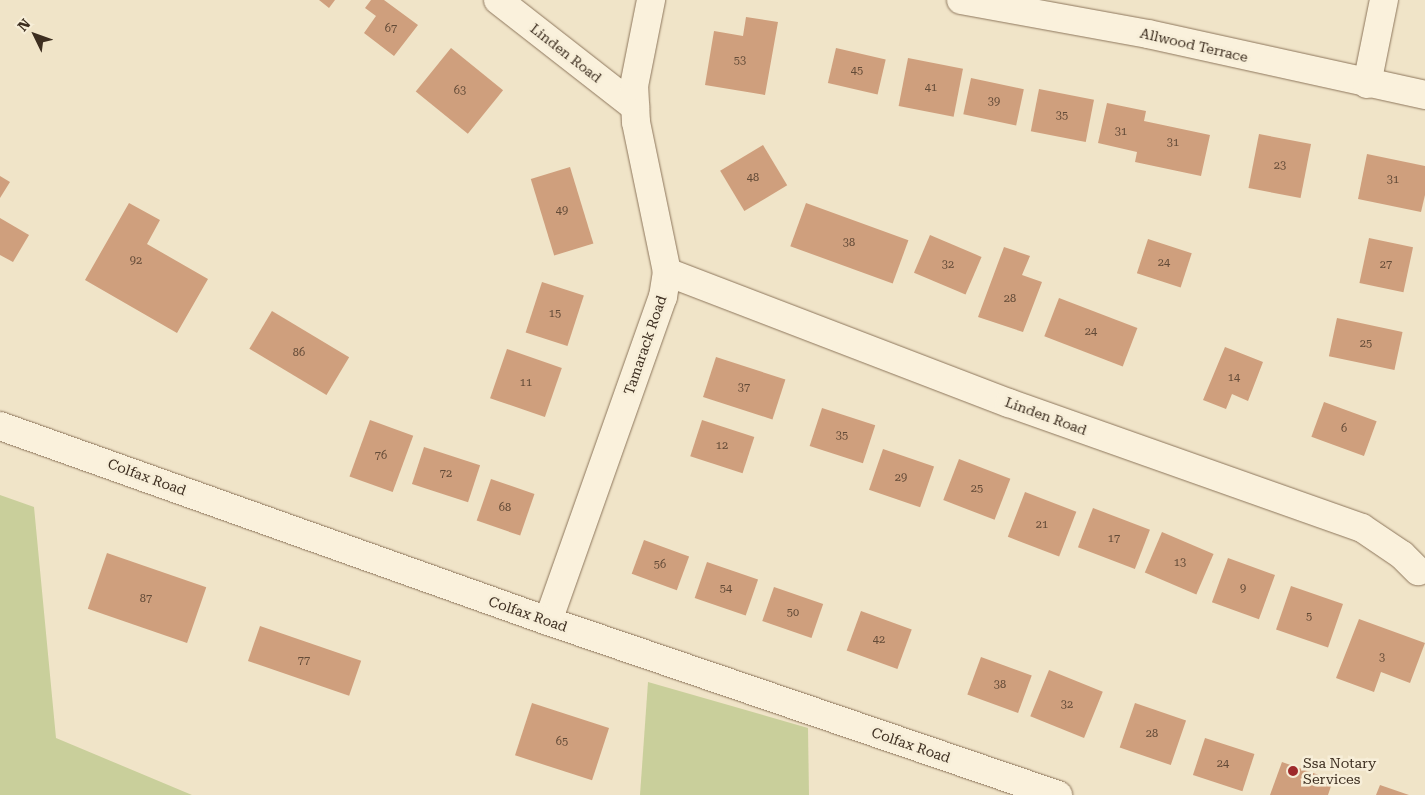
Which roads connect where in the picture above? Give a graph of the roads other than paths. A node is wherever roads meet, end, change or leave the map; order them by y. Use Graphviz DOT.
graph roads {
  1 [pos="498,0"];
  2 [pos="651,0"];
  3 [pos="962,0"];
  4 [pos="1384,0"];
  5 [pos="1014,5"];
  6 [pos="1367,84"];
  7 [pos="1425,95"];
  8 [pos="635,107"];
  9 [pos="667,272"];
  10 [pos="0,426"];
  11 [pos="1423,568"];
  12 [pos="548,621"];
  13 [pos="1058,795"];
  1 -- 8 [label="street, Linden Road"];
  2 -- 8 [label="street, Tamarack Road"];
  3 -- 5 [label="street, Allwood Terrace"];
  4 -- 6 [label="street"];
  5 -- 6 [label="street, Allwood Terrace"];
  6 -- 7 [label="street, Allwood Terrace"];
  8 -- 9 [label="street, Tamarack Road"];
  9 -- 11 [label="street, Linden Road"];
  9 -- 12 [label="street, Tamarack Road"];
  10 -- 12 [label="street, Colfax Road"];
  12 -- 13 [label="street, Colfax Road"];
}
